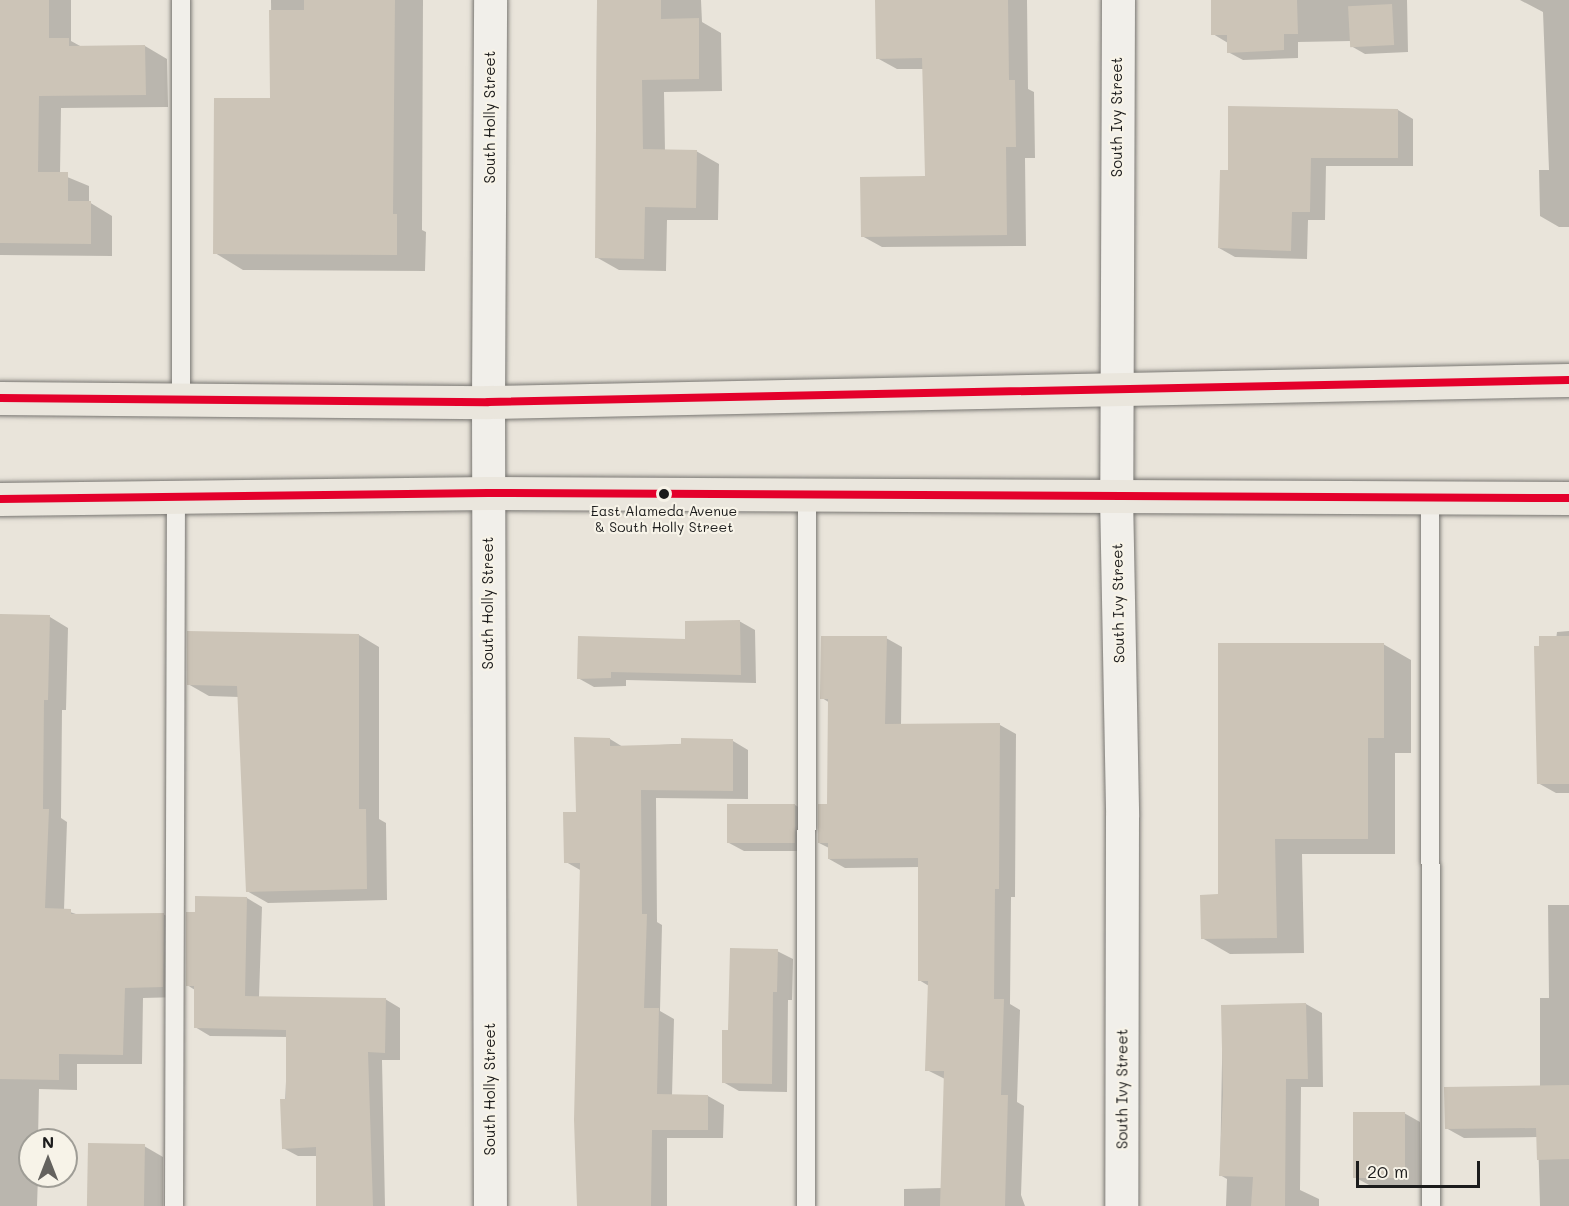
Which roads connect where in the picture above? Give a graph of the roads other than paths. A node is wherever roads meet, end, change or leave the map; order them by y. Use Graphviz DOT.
graph roads {
  1 [pos="181,0"];
  2 [pos="490,0"];
  3 [pos="1118,0"];
  4 [pos="1569,380"];
  5 [pos="1116,390"];
  6 [pos="0,398"];
  7 [pos="181,401"];
  8 [pos="488,402"];
  9 [pos="488,493"];
  10 [pos="807,495"];
  11 [pos="1116,495"];
  12 [pos="176,497"];
  13 [pos="1430,497"];
  14 [pos="1569,498"];
  15 [pos="0,499"];
  16 [pos="174,1206"];
  17 [pos="490,1206"];
  18 [pos="806,1206"];
  19 [pos="1122,1206"];
  20 [pos="1431,1206"];
  1 -- 7 [label="lane"];
  2 -- 8 [label="street, South Holly Street"];
  3 -- 5 [label="street, South Ivy Street"];
  4 -- 5 [label="main road"];
  5 -- 8 [label="main road"];
  5 -- 11 [label="street, South Ivy Street"];
  6 -- 7 [label="main road"];
  7 -- 8 [label="main road"];
  8 -- 9 [label="street, South Holly Street"];
  9 -- 10 [label="main road"];
  9 -- 12 [label="main road"];
  9 -- 17 [label="street, South Holly Street"];
  10 -- 11 [label="main road"];
  10 -- 18 [label="lane"];
  11 -- 13 [label="main road"];
  11 -- 19 [label="street, South Ivy Street"];
  12 -- 15 [label="main road"];
  12 -- 16 [label="lane"];
  13 -- 14 [label="main road"];
  13 -- 20 [label="lane"];
}
